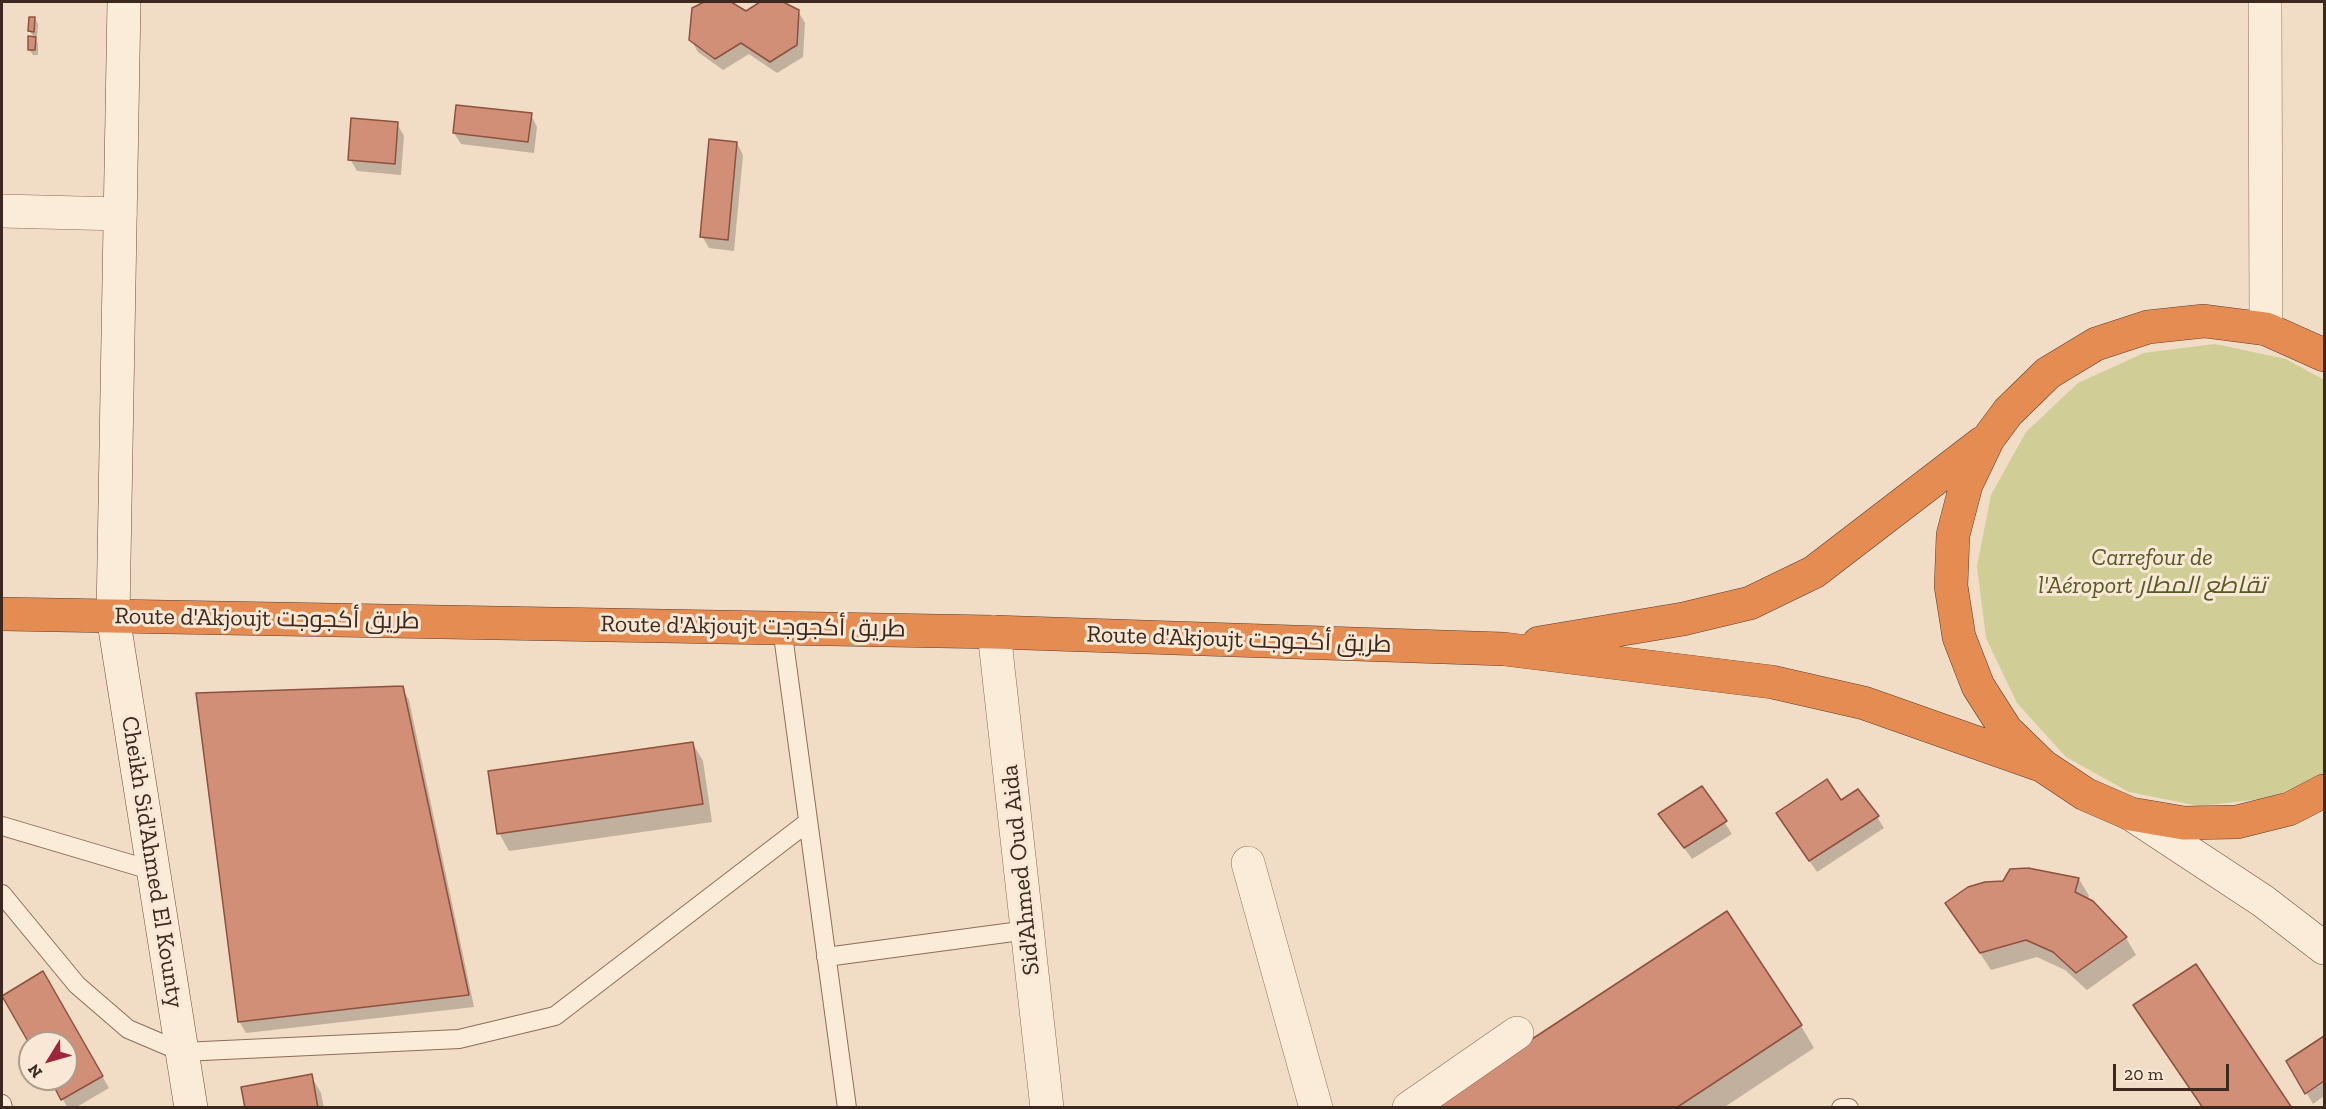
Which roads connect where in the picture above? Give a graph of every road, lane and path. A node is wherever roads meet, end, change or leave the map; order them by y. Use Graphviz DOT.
graph roads {
  1 [pos="124,2"];
  2 [pos="2265,2"];
  3 [pos="2,211"];
  4 [pos="120,214"];
  5 [pos="2266,329"];
  6 [pos="2325,355"];
  7 [pos="1988,439"];
  8 [pos="2,614"];
  9 [pos="113,616"];
  10 [pos="782,628"];
  11 [pos="994,632"];
  12 [pos="1504,649"];
  13 [pos="2043,766"];
  14 [pos="2325,791"];
  15 [pos="2131,814"];
  16 [pos="808,822"];
  17 [pos="2,825"];
  18 [pos="1248,863"];
  19 [pos="154,871"];
  20 [pos="2,894"];
  21 [pos="1028,930"];
  22 [pos="2325,948"];
  23 [pos="826,957"];
  24 [pos="1517,1033"];
  25 [pos="182,1052"];
  26 [pos="191,1107"];
  27 [pos="847,1107"];
  28 [pos="1047,1107"];
  29 [pos="1316,1107"];
  30 [pos="1409,1107"];
  31 [pos="1841,1107"];
  32 [pos="1849,1107"];
  1 -- 4 [label="street, Cheikh Sid'Ahmed El Kounty"];
  2 -- 5 [label="street"];
  3 -- 4 [label="street"];
  4 -- 9 [label="street, Cheikh Sid'Ahmed El Kounty"];
  5 -- 6 [label="highway"];
  5 -- 7 [label="highway"];
  7 -- 12 [label="highway, Route d'Akjoujt طريق أكجوجت"];
  7 -- 13 [label="highway"];
  8 -- 9 [label="highway, Route d'Akjoujt طريق أكجوجت"];
  9 -- 10 [label="highway, Route d'Akjoujt طريق أكجوجت"];
  9 -- 19 [label="street, Cheikh Sid'Ahmed El Kounty"];
  10 -- 11 [label="highway, Route d'Akjoujt طريق أكجوجت"];
  10 -- 16 [label="lane"];
  11 -- 12 [label="highway, Route d'Akjoujt طريق أكجوجت"];
  11 -- 21 [label="street, Sid'Ahmed Oud Aida"];
  12 -- 13 [label="highway, Route d'Akjoujt طريق أكجوجت"];
  13 -- 15 [label="highway"];
  14 -- 15 [label="highway"];
  15 -- 22 [label="street"];
  16 -- 23 [label="lane"];
  16 -- 25 [label="lane"];
  17 -- 19 [label="lane"];
  18 -- 29 [label="street"];
  19 -- 25 [label="street, Cheikh Sid'Ahmed El Kounty"];
  20 -- 25 [label="lane"];
  21 -- 23 [label="lane"];
  21 -- 28 [label="street, Sid'Ahmed Oud Aida"];
  23 -- 27 [label="lane"];
  24 -- 30 [label="street"];
  25 -- 26 [label="street, Cheikh Sid'Ahmed El Kounty"];
  31 -- 32 [label="lane"];
}
